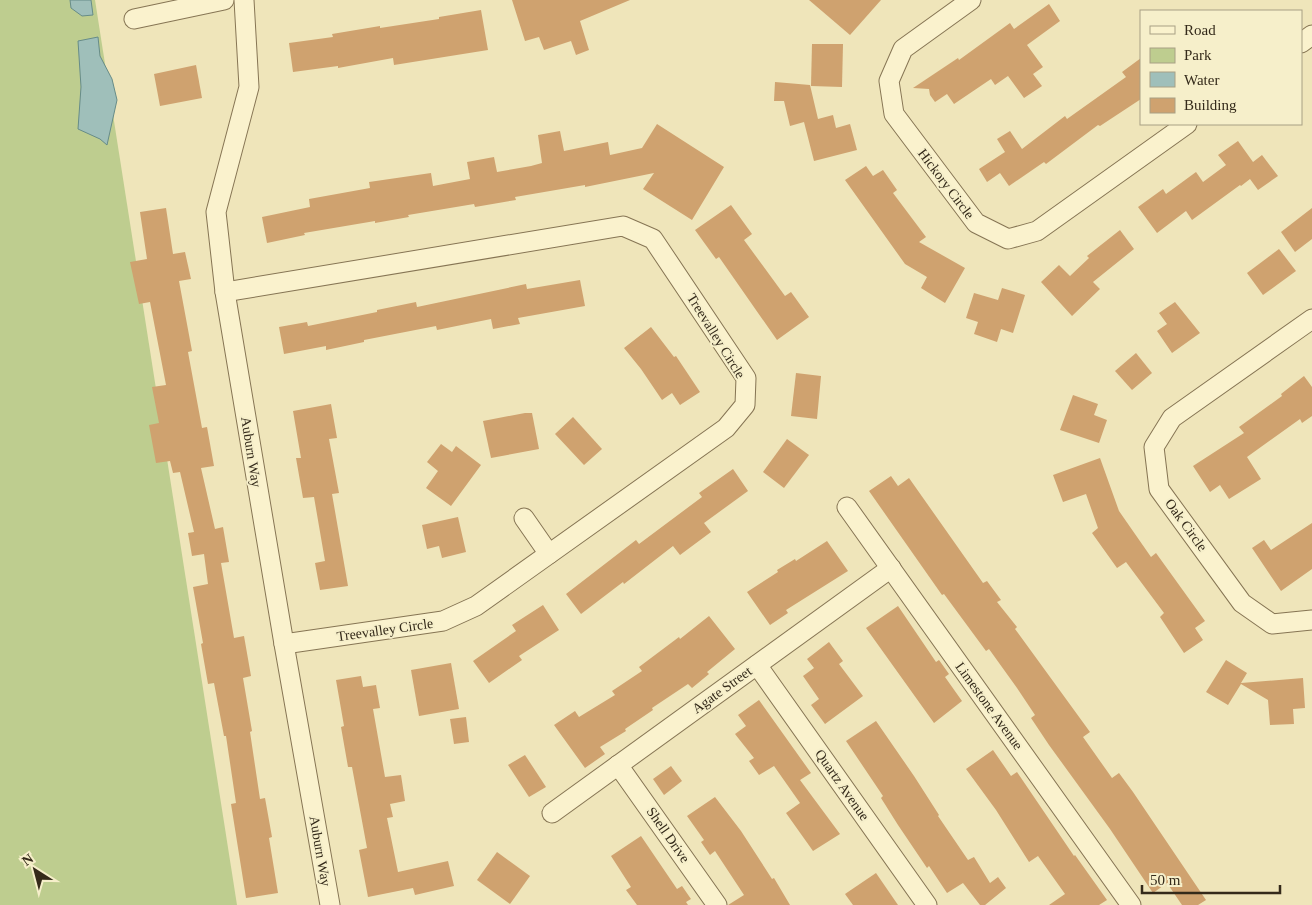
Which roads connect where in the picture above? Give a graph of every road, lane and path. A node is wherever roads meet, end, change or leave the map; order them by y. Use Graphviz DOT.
graph roads {
  1 [pos="224,0"];
  2 [pos="244,0"];
  3 [pos="972,0"];
  4 [pos="134,19"];
  5 [pos="1186,125"];
  6 [pos="225,292"];
  7 [pos="1312,319"];
  8 [pos="847,507"];
  9 [pos="524,518"];
  10 [pos="549,554"];
  11 [pos="891,568"];
  12 [pos="1312,620"];
  13 [pos="284,644"];
  14 [pos="757,665"];
  15 [pos="618,765"];
  16 [pos="552,812"];
  17 [pos="330,905"];
  18 [pos="717,905"];
  19 [pos="927,905"];
  20 [pos="1132,905"];
  1 -- 4 [label="street"];
  2 -- 6 [label="street, Auburn Way"];
  3 -- 5 [label="street, Hickory Circle"];
  6 -- 10 [label="street, Treevalley Circle"];
  6 -- 13 [label="street, Auburn Way"];
  7 -- 12 [label="street, Oak Circle"];
  8 -- 11 [label="street, Limestone Avenue"];
  9 -- 10 [label="street"];
  10 -- 13 [label="street, Treevalley Circle"];
  11 -- 14 [label="street, Agate Street"];
  11 -- 20 [label="street, Limestone Avenue"];
  13 -- 17 [label="street, Auburn Way"];
  14 -- 15 [label="street, Agate Street"];
  14 -- 19 [label="street, Quartz Avenue"];
  15 -- 16 [label="street, Agate Street"];
  15 -- 18 [label="street, Shell Drive"];
}
